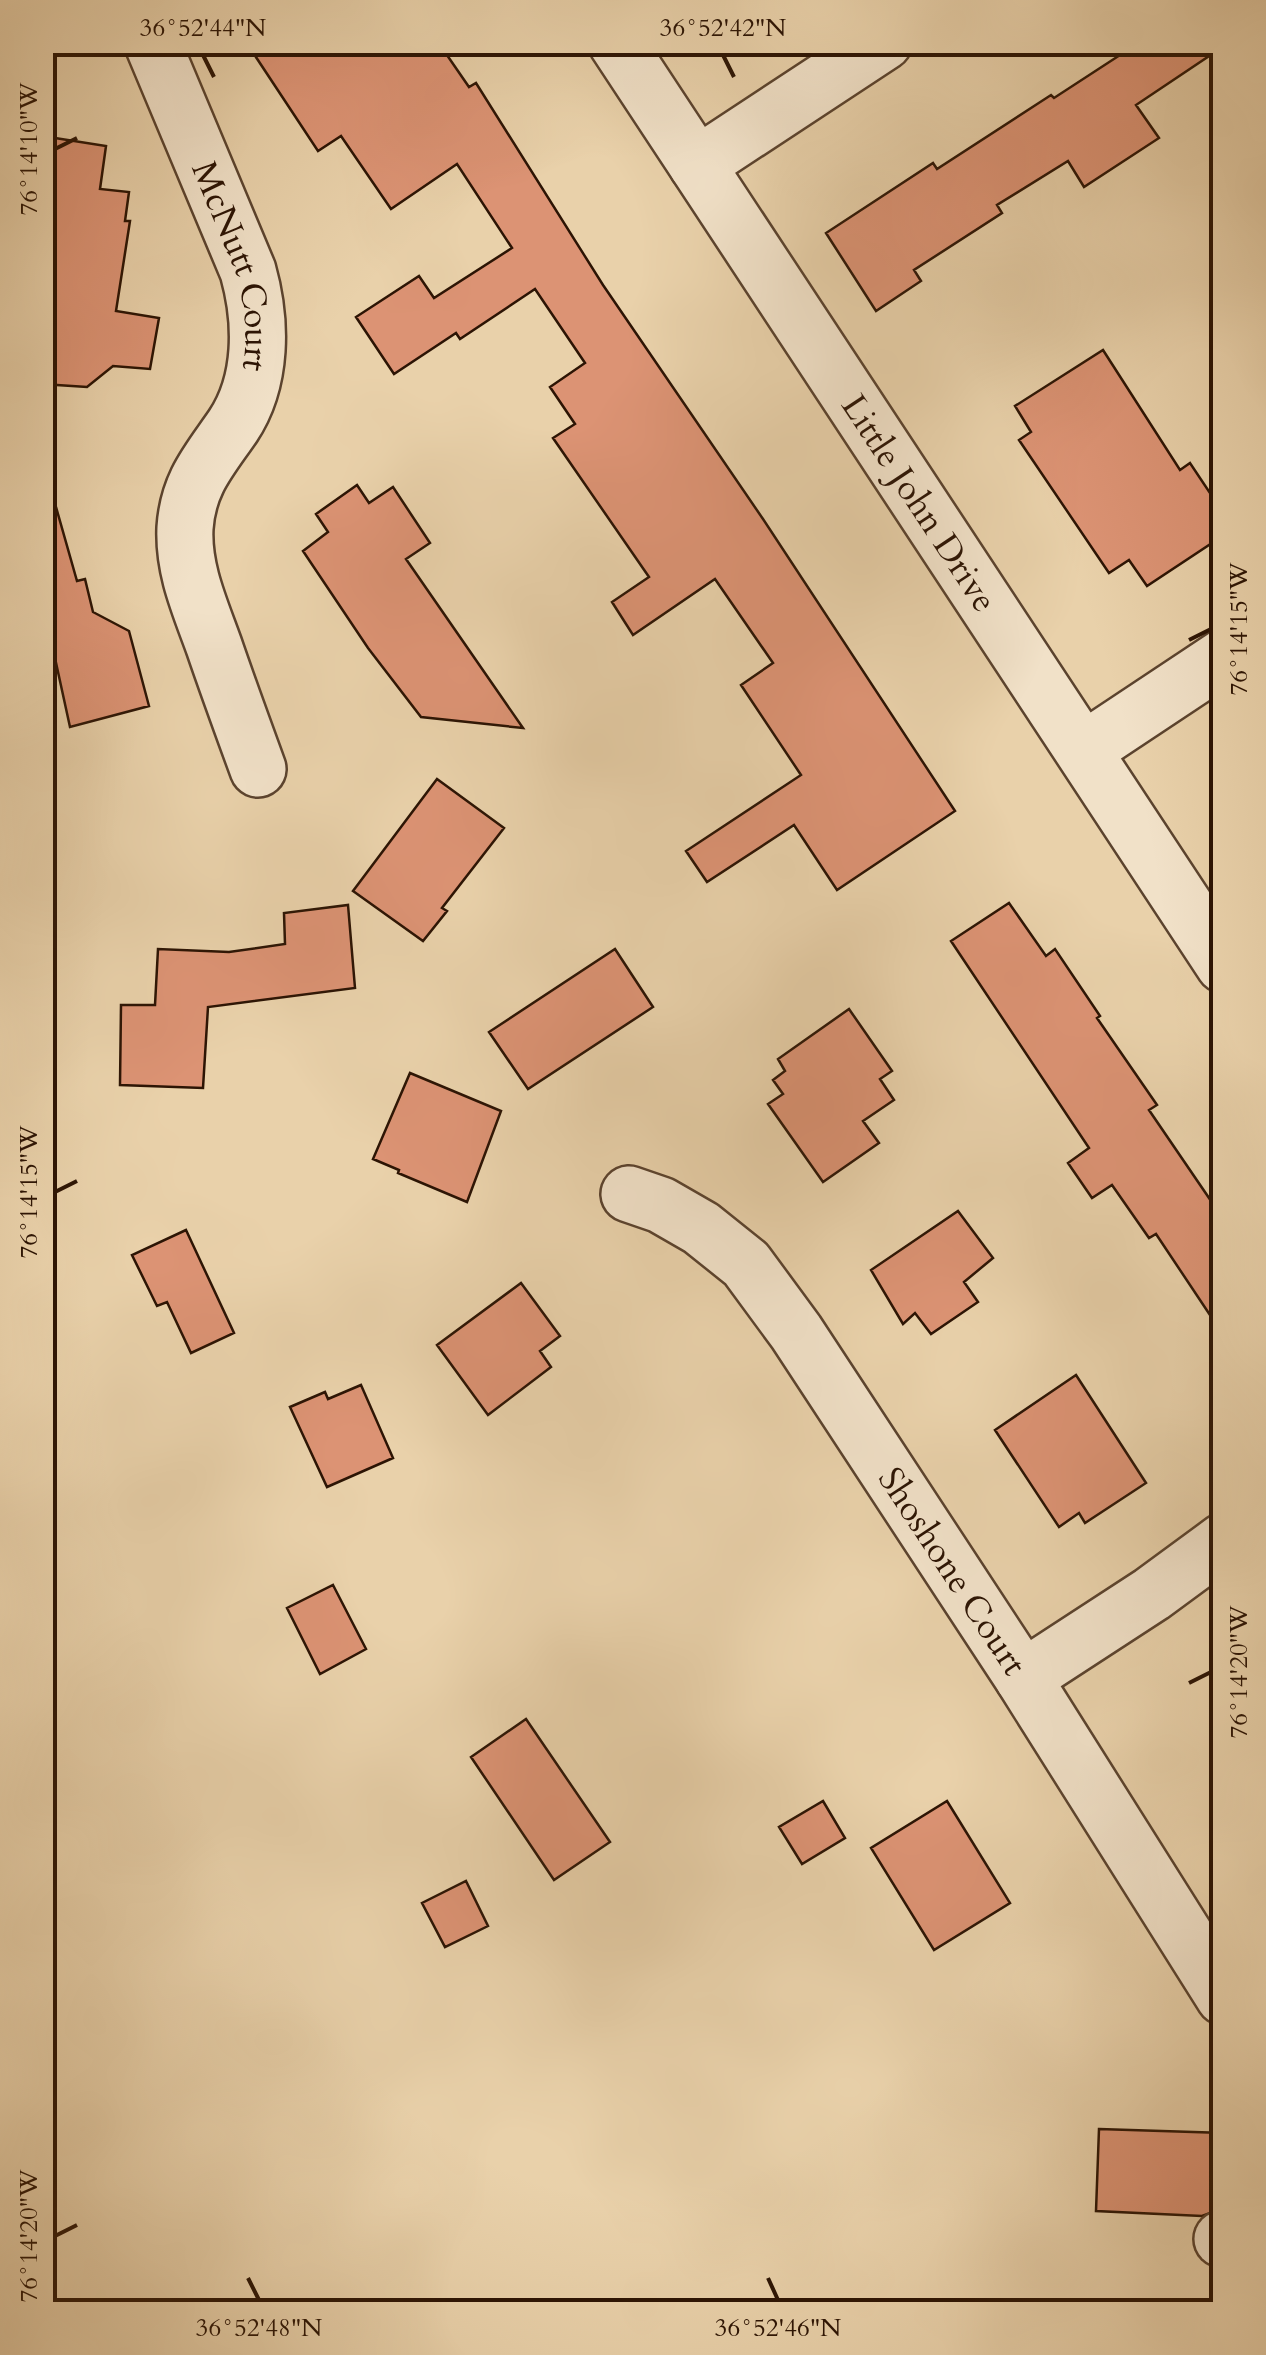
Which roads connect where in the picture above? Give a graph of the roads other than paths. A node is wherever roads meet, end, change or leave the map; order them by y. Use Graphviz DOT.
graph roads {
  1 [pos="152,42"];
  2 [pos="616,42"];
  3 [pos="884,42"];
  4 [pos="697,165"];
  5 [pos="1224,657"];
  6 [pos="1084,750"];
  7 [pos="258,769"];
  8 [pos="1224,964"];
  9 [pos="629,1194"];
  10 [pos="1224,1541"];
  11 [pos="1023,1678"];
  12 [pos="1224,1997"];
  1 -- 7 [label="street, McNutt Court"];
  2 -- 4 [label="street, Little John Drive"];
  3 -- 4 [label="street"];
  4 -- 6 [label="street, Little John Drive"];
  5 -- 6 [label="street"];
  6 -- 8 [label="street, Little John Drive"];
  9 -- 11 [label="street, Shoshone Court"];
  10 -- 11 [label="street"];
  11 -- 12 [label="street, Shoshone Court"];
}
